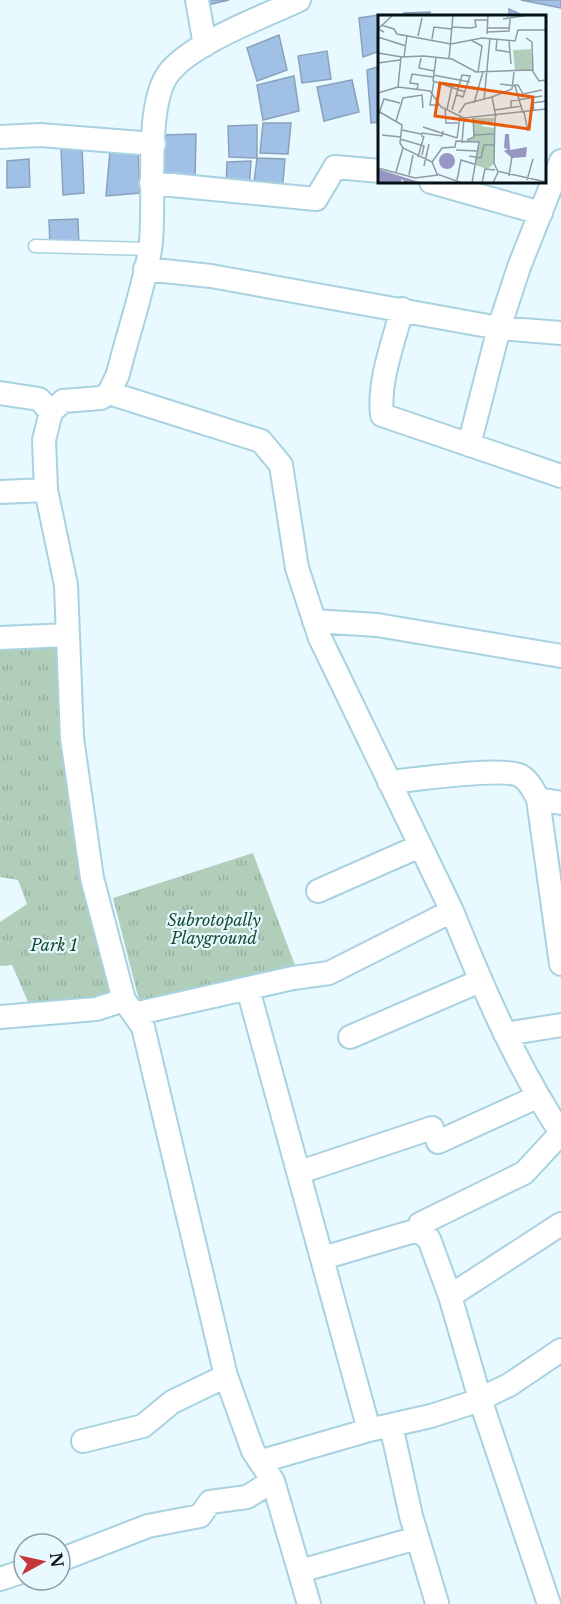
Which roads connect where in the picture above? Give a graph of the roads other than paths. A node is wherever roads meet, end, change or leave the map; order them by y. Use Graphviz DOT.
graph roads {
  1 [pos="196,0"];
  2 [pos="299,0"];
  3 [pos="205,45"];
  4 [pos="0,137"];
  5 [pos="154,144"];
  6 [pos="561,161"];
  7 [pos="378,171"];
  8 [pos="151,183"];
  9 [pos="435,183"];
  10 [pos="541,213"];
  11 [pos="35,246"];
  12 [pos="148,259"];
  13 [pos="402,309"];
  14 [pos="499,328"];
  15 [pos="561,333"];
  16 [pos="0,393"];
  17 [pos="109,393"];
  18 [pos="51,412"];
  19 [pos="469,445"];
  20 [pos="561,476"];
  21 [pos="46,490"];
  22 [pos="0,492"];
  23 [pos="314,621"];
  24 [pos="68,635"];
  25 [pos="0,638"];
  26 [pos="561,656"];
  27 [pos="389,782"];
  28 [pos="538,799"];
  29 [pos="561,803"];
  30 [pos="420,846"];
  31 [pos="318,891"];
  32 [pos="452,911"];
  33 [pos="561,964"];
  34 [pos="480,981"];
  35 [pos="248,989"];
  36 [pos="129,1007"];
  37 [pos="0,1017"];
  38 [pos="561,1025"];
  39 [pos="505,1034"];
  40 [pos="350,1037"];
  41 [pos="537,1097"];
  42 [pos="561,1133"];
  43 [pos="300,1173"];
  44 [pos="420,1224"];
  45 [pos="561,1224"];
  46 [pos="323,1258"];
  47 [pos="450,1296"];
  48 [pos="561,1350"];
  49 [pos="226,1376"];
  50 [pos="480,1399"];
  51 [pos="391,1425"];
  52 [pos="369,1430"];
  53 [pos="84,1441"];
  54 [pos="267,1471"];
  55 [pos="417,1538"];
  56 [pos="72,1555"];
  57 [pos="300,1571"];
  58 [pos="309,1604"];
  59 [pos="440,1604"];
  60 [pos="549,1604"];
  1 -- 3 [label="street"];
  2 -- 3 [label="street"];
  3 -- 5 [label="street"];
  4 -- 5 [label="street"];
  5 -- 8 [label="street"];
  6 -- 10 [label="street"];
  7 -- 8 [label="street"];
  8 -- 12 [label="street"];
  9 -- 10 [label="street"];
  10 -- 14 [label="street"];
  11 -- 12 [label="lane"];
  12 -- 13 [label="street"];
  12 -- 17 [label="street"];
  13 -- 14 [label="street"];
  13 -- 19 [label="street"];
  14 -- 15 [label="street"];
  14 -- 19 [label="street"];
  16 -- 18 [label="street"];
  17 -- 18 [label="street"];
  17 -- 23 [label="street"];
  18 -- 21 [label="street"];
  19 -- 20 [label="street"];
  21 -- 22 [label="street"];
  21 -- 24 [label="street"];
  23 -- 26 [label="street"];
  23 -- 27 [label="street"];
  24 -- 25 [label="street"];
  24 -- 36 [label="street"];
  27 -- 28 [label="street"];
  27 -- 30 [label="street"];
  28 -- 29 [label="street"];
  28 -- 33 [label="street"];
  30 -- 31 [label="street"];
  30 -- 32 [label="street"];
  32 -- 34 [label="street"];
  32 -- 35 [label="street"];
  34 -- 39 [label="street"];
  34 -- 40 [label="street"];
  35 -- 36 [label="street"];
  35 -- 43 [label="street"];
  36 -- 37 [label="street"];
  36 -- 49 [label="street"];
  38 -- 39 [label="street"];
  39 -- 41 [label="street"];
  41 -- 42 [label="street"];
  41 -- 43 [label="street"];
  42 -- 44 [label="street"];
  43 -- 46 [label="street"];
  45 -- 47 [label="street"];
  46 -- 47 [label="street"];
  46 -- 52 [label="street"];
  47 -- 50 [label="street"];
  48 -- 50 [label="street"];
  49 -- 53 [label="street"];
  49 -- 54 [label="street"];
  50 -- 51 [label="street"];
  50 -- 60 [label="street"];
  51 -- 52 [label="street"];
  51 -- 55 [label="street"];
  52 -- 54 [label="street"];
  54 -- 56 [label="street"];
  54 -- 57 [label="street"];
  55 -- 57 [label="street"];
  55 -- 59 [label="street"];
  57 -- 58 [label="street"];
}
